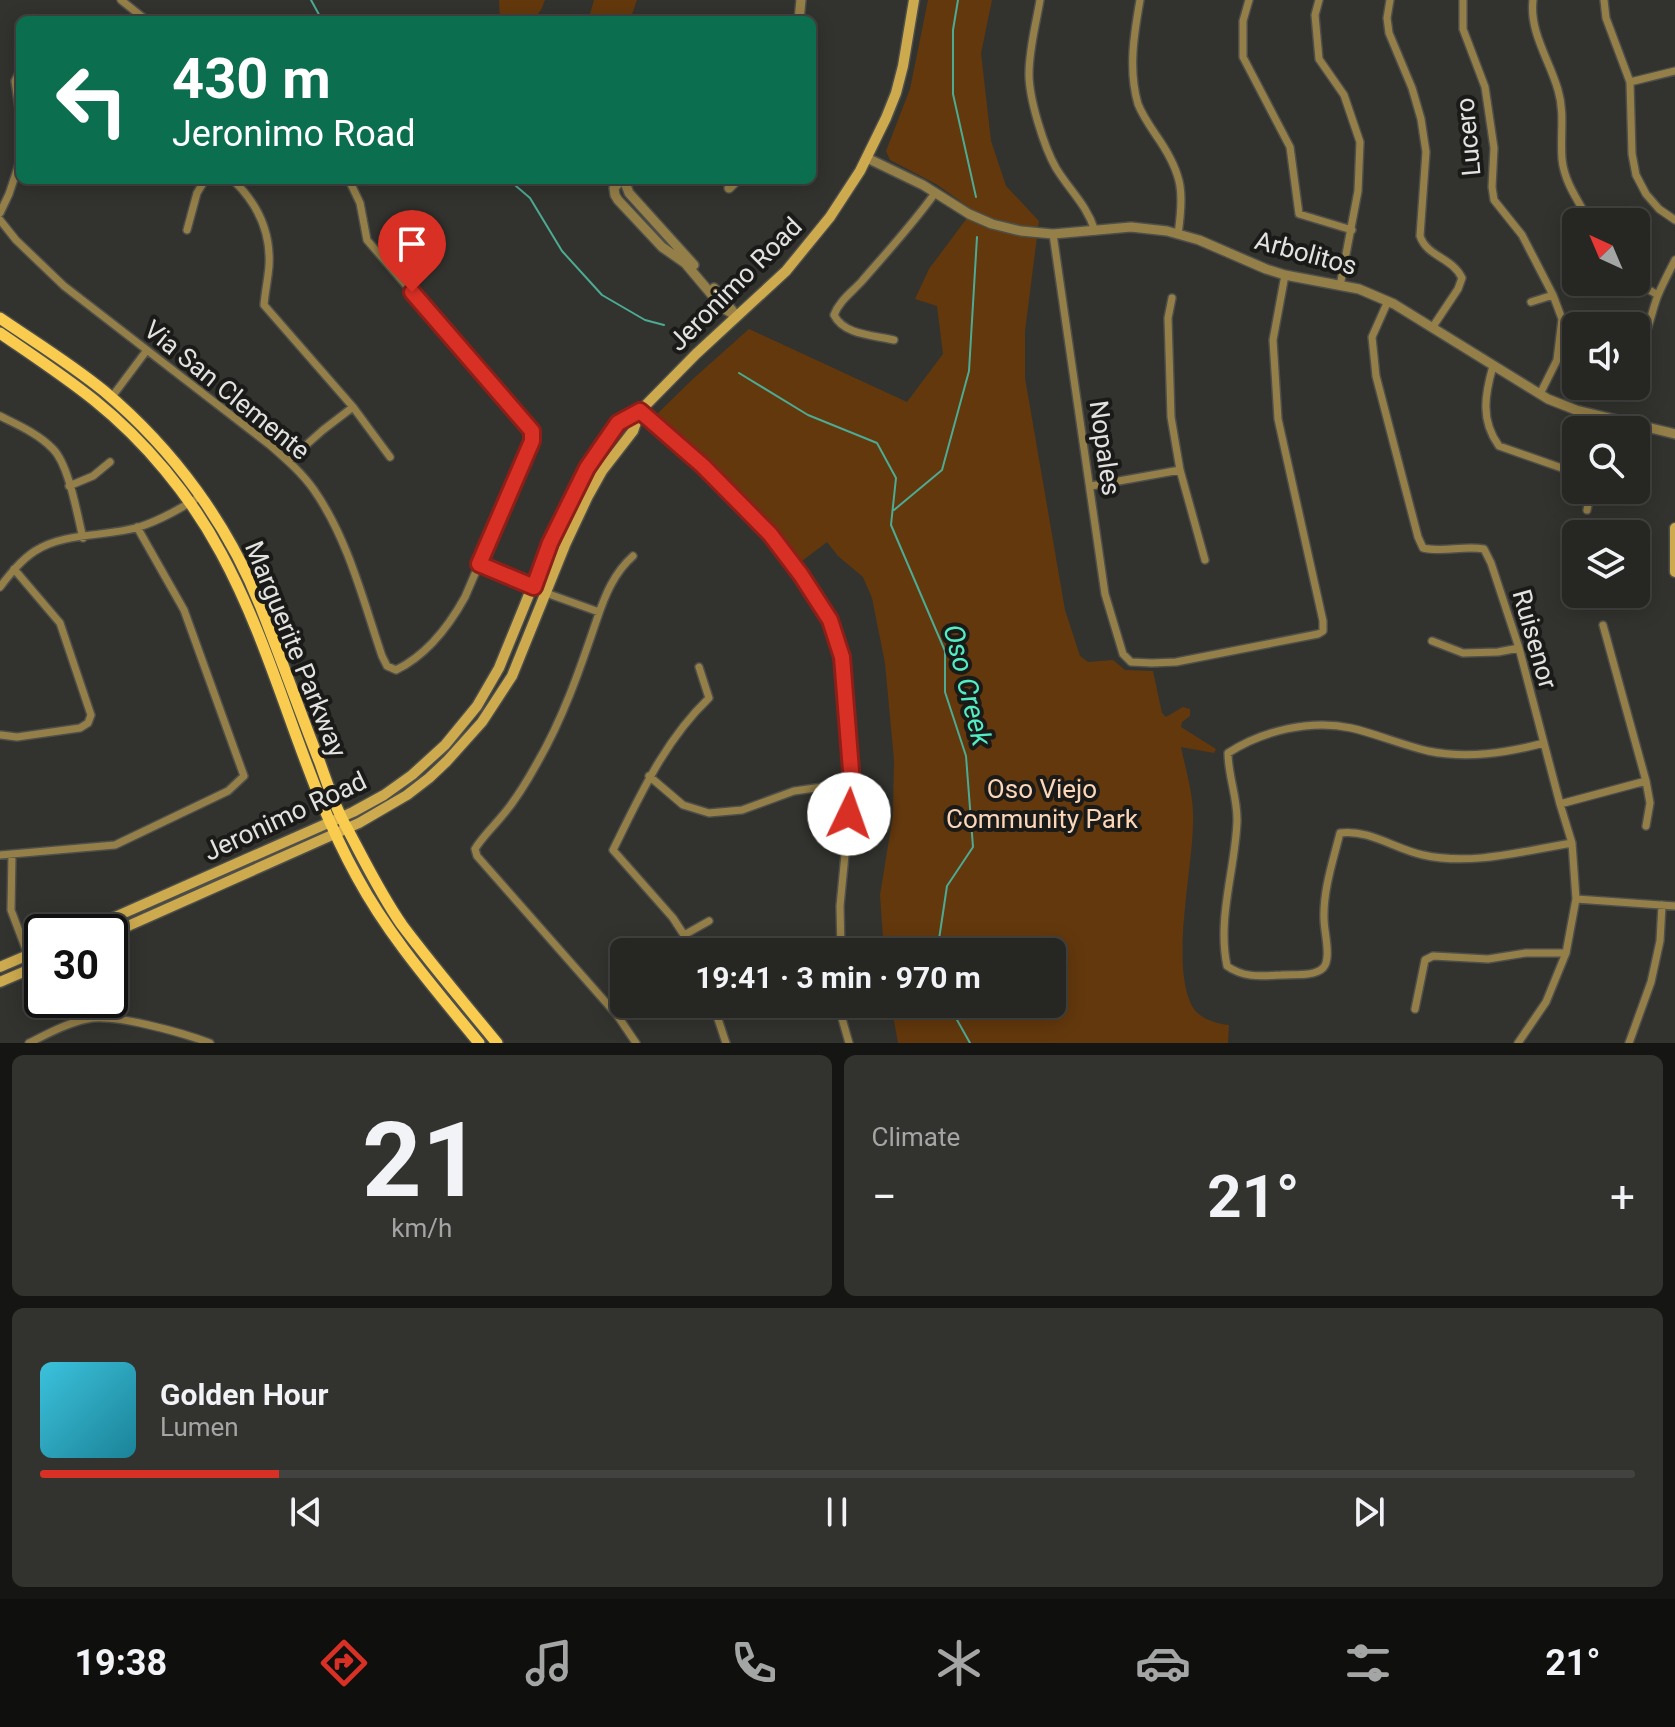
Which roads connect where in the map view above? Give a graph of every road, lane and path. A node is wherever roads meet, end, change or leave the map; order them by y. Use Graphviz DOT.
graph roads {
  1 [pos="121,0"];
  2 [pos="914,0"];
  3 [pos="1040,0"];
  4 [pos="1140,0"];
  5 [pos="1249,0"];
  6 [pos="1319,0"];
  7 [pos="1390,0"];
  8 [pos="1463,0"];
  9 [pos="1533,0"];
  10 [pos="1604,0"];
  11 [pos="141,16"];
  12 [pos="1675,71"];
  13 [pos="1630,82"];
  14 [pos="867,158"];
  15 [pos="16,173"];
  16 [pos="203,184"];
  17 [pos="236,184"];
  18 [pos="351,184"];
  19 [pos="618,184"];
  20 [pos="624,184"];
  21 [pos="733,184"];
  22 [pos="729,188"];
  23 [pos="935,193"];
  24 [pos="1582,208"];
  25 [pos="647,212"];
  26 [pos="0,213"];
  27 [pos="0,220"];
  28 [pos="1675,220"];
  29 [pos="637,222"];
  30 [pos="187,230"];
  31 [pos="1352,230"];
  32 [pos="1095,231"];
  33 [pos="1053,234"];
  34 [pos="1178,234"];
  35 [pos="1675,260"];
  36 [pos="1285,275"];
  37 [pos="1340,286"];
  38 [pos="1650,290"];
  39 [pos="1553,295"];
  40 [pos="1658,295"];
  41 [pos="1172,298"];
  42 [pos="1388,301"];
  43 [pos="1531,302"];
  44 [pos="736,316"];
  45 [pos="0,318"];
  46 [pos="1650,318"];
  47 [pos="1432,328"];
  48 [pos="0,333"];
  49 [pos="894,340"];
  50 [pos="1561,342"];
  51 [pos="147,350"];
  52 [pos="1493,366"];
  53 [pos="1540,394"];
  54 [pos="107,403"];
  55 [pos="353,407"];
  56 [pos="640,411"];
  57 [pos="0,416"];
  58 [pos="1675,434"];
  59 [pos="390,457"];
  60 [pos="288,461"];
  61 [pos="110,462"];
  62 [pos="1562,468"];
  63 [pos="1180,470"];
  64 [pos="69,486"];
  65 [pos="1091,486"];
  66 [pos="201,496"];
  67 [pos="190,503"];
  68 [pos="1588,504"];
  69 [pos="1587,510"];
  70 [pos="137,527"];
  71 [pos="1675,528"];
  72 [pos="83,538"];
  73 [pos="633,556"];
  74 [pos="1205,560"];
  75 [pos="479,564"];
  76 [pos="14,569"];
  77 [pos="1675,572"];
  78 [pos="0,587"];
  79 [pos="534,587"];
  80 [pos="546,593"];
  81 [pos="599,612"];
  82 [pos="1603,625"];
  83 [pos="1432,641"];
  84 [pos="1519,648"];
  85 [pos="699,667"];
  86 [pos="1,735"];
  87 [pos="1544,743"];
  88 [pos="649,776"];
  89 [pos="1646,781"];
  90 [pos="852,783"];
  91 [pos="1560,804"];
  92 [pos="339,826"];
  93 [pos="1646,826"];
  94 [pos="1572,843"];
  95 [pos="12,854"];
  96 [pos="0,855"];
  97 [pos="1576,899"];
  98 [pos="1662,905"];
  99 [pos="1675,906"];
  100 [pos="125,914"];
  101 [pos="709,921"];
  102 [pos="128,926"];
  103 [pos="684,935"];
  104 [pos="686,938"];
  105 [pos="841,938"];
  106 [pos="24,947"];
  107 [pos="1566,953"];
  108 [pos="24,956"];
  109 [pos="0,967"];
  110 [pos="24,972"];
  111 [pos="0,982"];
  112 [pos="1415,1009"];
  113 [pos="718,1018"];
  114 [pos="842,1018"];
  115 [pos="29,1043"];
  116 [pos="210,1043"];
  117 [pos="479,1043"];
  118 [pos="497,1043"];
  119 [pos="636,1043"];
  120 [pos="726,1043"];
  121 [pos="849,1043"];
  122 [pos="1518,1043"];
  123 [pos="1629,1043"];
  1 -- 11 [label="street"];
  2 -- 14 [label="main road, Jeronimo Road"];
  3 -- 32 [label="street"];
  4 -- 34 [label="street"];
  5 -- 31 [label="street"];
  6 -- 31 [label="street"];
  7 -- 47 [label="street"];
  8 -- 39 [label="street, Lucero"];
  9 -- 24 [label="street"];
  10 -- 13 [label="street"];
  12 -- 13 [label="street"];
  13 -- 28 [label="street"];
  14 -- 23 [label="street, Arbolitos"];
  14 -- 44 [label="main road, Jeronimo Road"];
  15 -- 26 [label="street"];
  16 -- 30 [label="street"];
  17 -- 55 [label="street"];
  18 -- 75 [label="street"];
  19 -- 29 [label="street"];
  20 -- 25 [label="street"];
  21 -- 22 [label="street"];
  23 -- 33 [label="street, Arbolitos"];
  23 -- 49 [label="street"];
  25 -- 29 [label="street"];
  25 -- 44 [label="street"];
  27 -- 51 [label="street, Via San Clemente"];
  29 -- 44 [label="street"];
  31 -- 37 [label="street"];
  32 -- 33 [label="street, Arbolitos"];
  32 -- 34 [label="street, Arbolitos"];
  33 -- 65 [label="street, Nopales"];
  34 -- 36 [label="street, Arbolitos"];
  35 -- 40 [label="street"];
  36 -- 37 [label="street, Arbolitos"];
  36 -- 65 [label="street, Nopales"];
  37 -- 42 [label="street, Arbolitos"];
  38 -- 40 [label="street"];
  39 -- 43 [label="street"];
  39 -- 50 [label="street, Lucero"];
  40 -- 46 [label="street"];
  41 -- 63 [label="street"];
  42 -- 47 [label="street, Arbolitos"];
  42 -- 84 [label="street, Ruisenor"];
  44 -- 56 [label="main road, Jeronimo Road"];
  45 -- 54 [label="main road, Marguerite Parkway"];
  47 -- 52 [label="street, Arbolitos"];
  48 -- 54 [label="main road, Marguerite Parkway"];
  50 -- 53 [label="street, Lucero"];
  51 -- 54 [label="street"];
  51 -- 60 [label="street, Via San Clemente"];
  52 -- 53 [label="street, Arbolitos"];
  52 -- 62 [label="street"];
  53 -- 58 [label="street, Arbolitos"];
  54 -- 66 [label="main road, Marguerite Parkway"];
  54 -- 67 [label="main road, Marguerite Parkway"];
  55 -- 59 [label="street"];
  55 -- 60 [label="street"];
  56 -- 79 [label="main road, Jeronimo Road"];
  56 -- 80 [label="main road, Jeronimo Road"];
  56 -- 90 [label="street"];
  57 -- 64 [label="street"];
  60 -- 75 [label="street, Via San Clemente"];
  61 -- 64 [label="street"];
  63 -- 65 [label="street"];
  63 -- 74 [label="street"];
  64 -- 72 [label="street"];
  66 -- 67 [label="street"];
  66 -- 92 [label="main road, Marguerite Parkway"];
  67 -- 70 [label="street"];
  67 -- 92 [label="main road, Marguerite Parkway"];
  68 -- 69 [label="street"];
  70 -- 72 [label="street"];
  70 -- 95 [label="street"];
  71 -- 77 [label="main road"];
  72 -- 76 [label="street"];
  73 -- 81 [label="street"];
  75 -- 79 [label="street"];
  76 -- 78 [label="street"];
  76 -- 86 [label="street"];
  79 -- 80 [label="street"];
  79 -- 92 [label="main road, Jeronimo Road"];
  80 -- 81 [label="street"];
  80 -- 92 [label="main road, Jeronimo Road"];
  81 -- 119 [label="street"];
  82 -- 89 [label="street"];
  83 -- 84 [label="street"];
  84 -- 87 [label="street, Ruisenor"];
  85 -- 88 [label="street"];
  87 -- 91 [label="street, Ruisenor"];
  87 -- 94 [label="street"];
  88 -- 90 [label="street"];
  88 -- 103 [label="street"];
  89 -- 91 [label="street"];
  89 -- 93 [label="street"];
  90 -- 105 [label="street"];
  91 -- 94 [label="street, Ruisenor"];
  92 -- 100 [label="main road, Jeronimo Road"];
  92 -- 102 [label="main road, Jeronimo Road"];
  92 -- 117 [label="main road, Marguerite Parkway"];
  92 -- 118 [label="main road, Marguerite Parkway"];
  94 -- 97 [label="street, Ruisenor"];
  95 -- 96 [label="street"];
  95 -- 106 [label="street"];
  97 -- 98 [label="street"];
  97 -- 107 [label="street, Ruisenor"];
  98 -- 99 [label="street"];
  98 -- 123 [label="street"];
  101 -- 103 [label="street"];
  103 -- 104 [label="street"];
  107 -- 112 [label="street"];
  107 -- 122 [label="street, Ruisenor"];
  108 -- 109 [label="main road"];
  110 -- 111 [label="main road"];
  113 -- 120 [label="street"];
  114 -- 121 [label="street"];
  115 -- 116 [label="street"];
}
